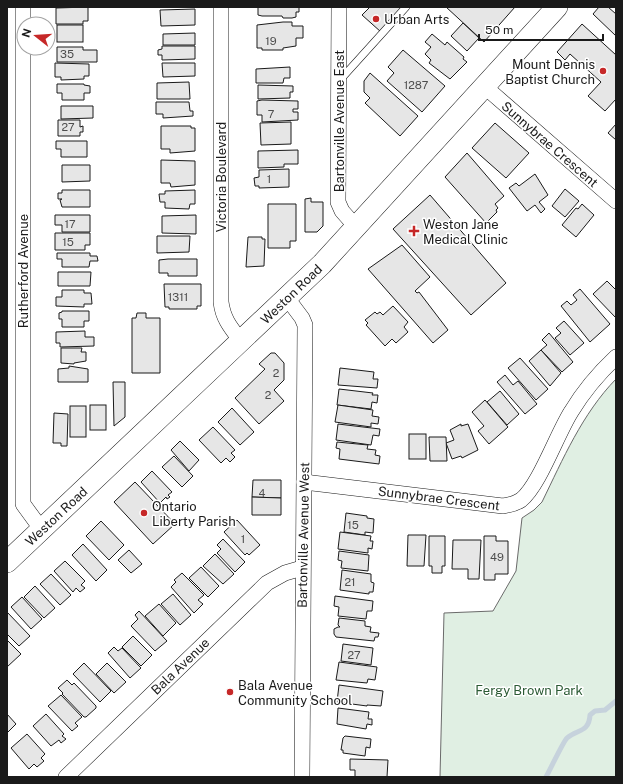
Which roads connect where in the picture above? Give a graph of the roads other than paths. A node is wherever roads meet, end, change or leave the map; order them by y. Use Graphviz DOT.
graph roads {
  1 [pos="23,7"];
  2 [pos="221,7"];
  3 [pos="339,7"];
  4 [pos="406,7"];
  5 [pos="557,7"];
  6 [pos="339,82"];
  7 [pos="484,86"];
  8 [pos="616,201"];
  9 [pos="357,228"];
  10 [pos="287,298"];
  11 [pos="241,341"];
  12 [pos="616,357"];
  13 [pos="304,482"];
  14 [pos="42,530"];
  15 [pos="7,562"];
  16 [pos="302,568"];
  17 [pos="66,777"];
  18 [pos="302,777"];
  1 -- 14 [label="street, Rutherford Avenue"];
  2 -- 11 [label="street, Victoria Boulevard"];
  3 -- 6 [label="street, Bartonville Avenue East"];
  4 -- 6 [label="lane"];
  5 -- 7 [label="main road, Weston Road"];
  6 -- 9 [label="street, Bartonville Avenue East"];
  7 -- 8 [label="street, Sunnybrae Crescent"];
  7 -- 9 [label="main road, Weston Road"];
  9 -- 10 [label="main road, Weston Road"];
  10 -- 11 [label="main road, Weston Road"];
  10 -- 13 [label="street, Bartonville Avenue West"];
  11 -- 14 [label="main road, Weston Road"];
  12 -- 13 [label="street, Sunnybrae Crescent"];
  13 -- 16 [label="street, Bartonville Avenue West"];
  14 -- 15 [label="main road, Weston Road"];
  16 -- 17 [label="street, Bala Avenue"];
  16 -- 18 [label="street, Bartonville Avenue West"];
}
